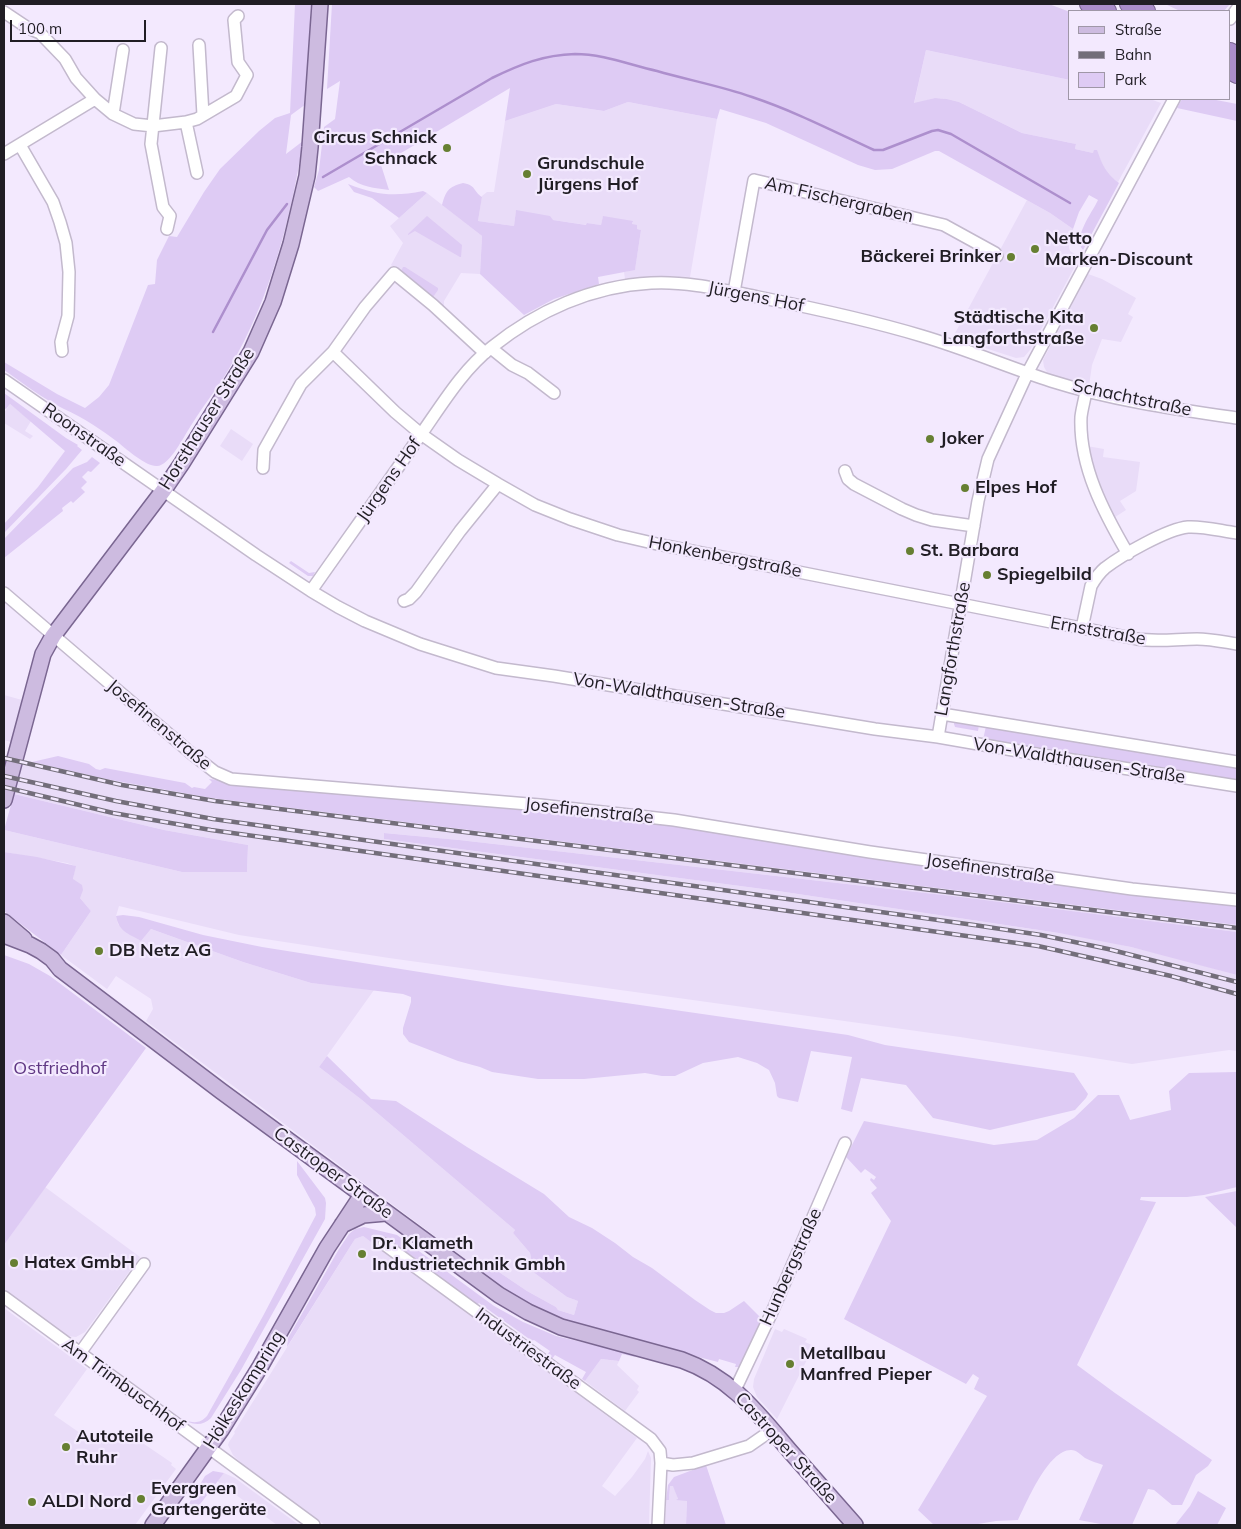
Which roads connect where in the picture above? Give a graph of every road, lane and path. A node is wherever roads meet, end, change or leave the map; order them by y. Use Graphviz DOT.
graph roads {
  1 [pos="11,4"];
  2 [pos="320,4"];
  3 [pos="1089,4"];
  4 [pos="1129,4"];
  5 [pos="1104,10"];
  6 [pos="1144,10"];
  7 [pos="4,12"];
  8 [pos="238,16"];
  9 [pos="199,45"];
  10 [pos="160,48"];
  11 [pos="123,50"];
  12 [pos="95,99"];
  13 [pos="1173,100"];
  14 [pos="113,114"];
  15 [pos="203,115"];
  16 [pos="186,122"];
  17 [pos="152,126"];
  18 [pos="20,145"];
  19 [pos="4,154"];
  20 [pos="198,173"];
  21 [pos="167,229"];
  22 [pos="997,256"];
  23 [pos="734,292"];
  24 [pos="488,350"];
  25 [pos="62,351"];
  26 [pos="333,352"];
  27 [pos="1028,372"];
  28 [pos="4,380"];
  29 [pos="1086,390"];
  30 [pos="554,393"];
  31 [pos="1237,418"];
  32 [pos="422,434"];
  33 [pos="263,468"];
  34 [pos="845,471"];
  35 [pos="498,484"];
  36 [pos="163,491"];
  37 [pos="974,526"];
  38 [pos="1237,533"];
  39 [pos="1128,554"];
  40 [pos="311,591"];
  41 [pos="4,592"];
  42 [pos="404,601"];
  43 [pos="961,604"];
  44 [pos="1082,628"];
  45 [pos="54,636"];
  46 [pos="1237,644"];
  47 [pos="942,714"];
  48 [pos="938,737"];
  49 [pos="1237,762"];
  50 [pos="1237,786"];
  51 [pos="4,800"];
  52 [pos="1237,900"];
  53 [pos="4,922"];
  54 [pos="4,935"];
  55 [pos="30,945"];
  56 [pos="4,946"];
  57 [pos="58,967"];
  58 [pos="846,1143"];
  59 [pos="358,1192"];
  60 [pos="386,1212"];
  61 [pos="342,1226"];
  62 [pos="384,1244"];
  63 [pos="327,1248"];
  64 [pos="144,1264"];
  65 [pos="4,1297"];
  66 [pos="80,1353"];
  67 [pos="735,1390"];
  68 [pos="772,1430"];
  69 [pos="209,1448"];
  70 [pos="661,1463"];
  71 [pos="153,1525"];
  72 [pos="314,1525"];
  73 [pos="658,1525"];
  74 [pos="855,1525"];
  1 -- 7 [label="street"];
  2 -- 36 [label="main road, Horsthauser Straße"];
  3 -- 5 [label="highway"];
  4 -- 6 [label="highway"];
  7 -- 12 [label="street"];
  8 -- 15 [label="street"];
  9 -- 15 [label="street"];
  10 -- 17 [label="street"];
  11 -- 14 [label="street"];
  12 -- 14 [label="street"];
  12 -- 18 [label="street"];
  13 -- 27 [label="street, Langforthstraße"];
  14 -- 17 [label="street"];
  15 -- 16 [label="street"];
  16 -- 17 [label="street"];
  16 -- 20 [label="street"];
  17 -- 21 [label="street"];
  18 -- 19 [label="street"];
  18 -- 25 [label="street"];
  22 -- 23 [label="street, Am Fischergraben"];
  23 -- 24 [label="street, Jürgens Hof"];
  23 -- 27 [label="street, Jürgens Hof"];
  24 -- 26 [label="street"];
  24 -- 30 [label="street"];
  24 -- 32 [label="street, Jürgens Hof"];
  26 -- 32 [label="street, Honkenbergstraße"];
  26 -- 33 [label="street"];
  27 -- 29 [label="street, Schachtstraße"];
  27 -- 37 [label="street, Langforthstraße"];
  28 -- 36 [label="street, Roonstraße"];
  29 -- 31 [label="street, Schachtstraße"];
  29 -- 39 [label="street"];
  32 -- 35 [label="street, Honkenbergstraße"];
  32 -- 40 [label="street, Jürgens Hof"];
  34 -- 37 [label="street"];
  35 -- 42 [label="street"];
  35 -- 43 [label="street, Honkenbergstraße"];
  36 -- 40 [label="street, Von-Waldthausen-Straße"];
  36 -- 45 [label="main road, Horsthauser Straße"];
  37 -- 43 [label="street, Langforthstraße"];
  38 -- 39 [label="street"];
  39 -- 44 [label="street"];
  40 -- 48 [label="street, Von-Waldthausen-Straße"];
  41 -- 45 [label="street, Josefinenstraße"];
  43 -- 44 [label="street, Ernststraße"];
  43 -- 47 [label="street, Langforthstraße"];
  44 -- 46 [label="street, Ernststraße"];
  45 -- 51 [label="main road, Horsthauser Straße"];
  45 -- 52 [label="street, Josefinenstraße"];
  47 -- 48 [label="street, Langforthstraße"];
  47 -- 49 [label="street, Von-Waldthausen-Straße"];
  48 -- 50 [label="street, Von-Waldthausen-Straße"];
  53 -- 55 [label="main road"];
  54 -- 55 [label="main road, Castroper Straße"];
  55 -- 57 [label="main road, Castroper Straße"];
  56 -- 57 [label="main road, Castroper Straße"];
  57 -- 59 [label="main road, Castroper Straße"];
  58 -- 67 [label="street, Hunbergstraße"];
  59 -- 60 [label="main road, Castroper Straße"];
  59 -- 61 [label="main road, Hölkeskampring"];
  59 -- 63 [label="main road, Hölkeskampring"];
  60 -- 61 [label="main road"];
  60 -- 67 [label="main road, Castroper Straße"];
  61 -- 63 [label="main road, Hölkeskampring"];
  62 -- 70 [label="street, Industriestraße"];
  63 -- 69 [label="main road, Hölkeskampring"];
  64 -- 66 [label="street"];
  65 -- 66 [label="street, Am Trimbuschhof"];
  66 -- 69 [label="street, Am Trimbuschhof"];
  67 -- 68 [label="main road, Castroper Straße"];
  68 -- 70 [label="street"];
  68 -- 74 [label="main road, Castroper Straße"];
  69 -- 71 [label="main road, Hölkeskampring"];
  69 -- 72 [label="street, Am Trimbuschhof"];
  70 -- 73 [label="street, Industriestraße"];
}
